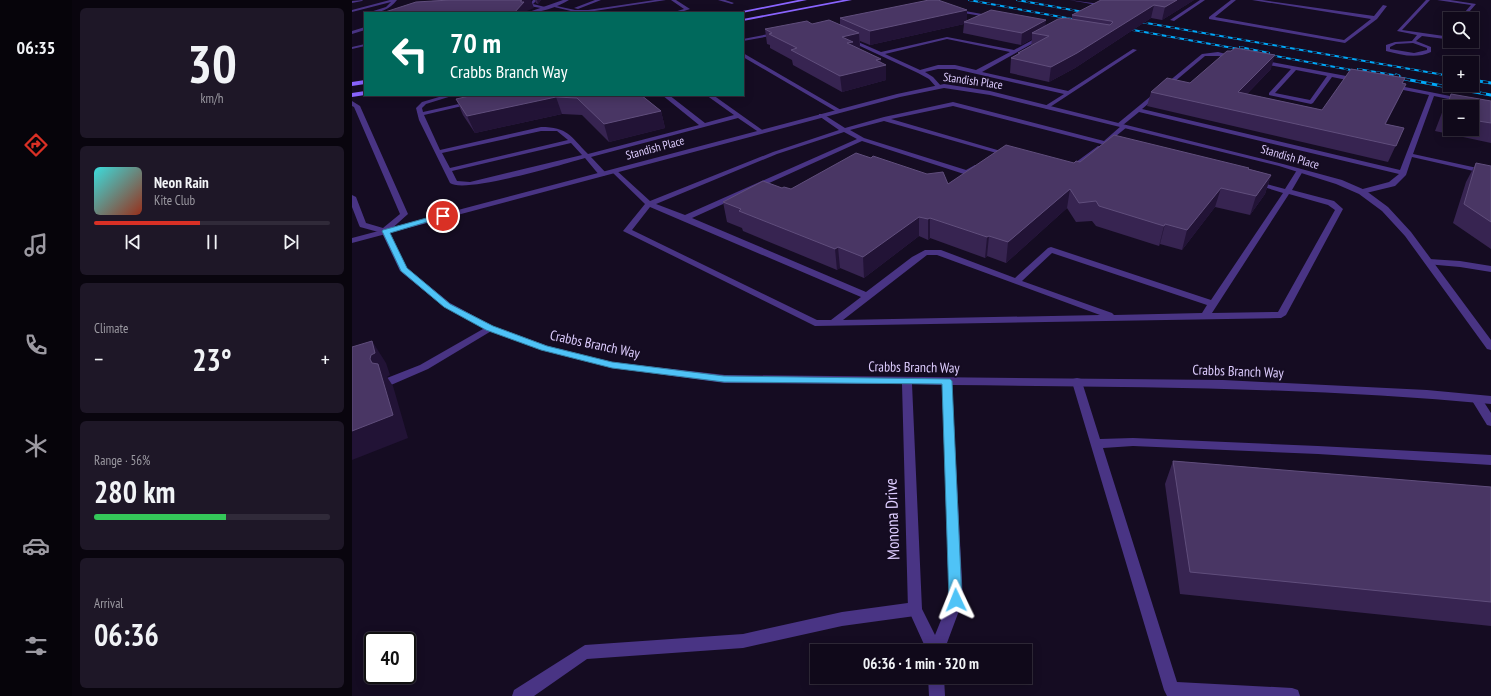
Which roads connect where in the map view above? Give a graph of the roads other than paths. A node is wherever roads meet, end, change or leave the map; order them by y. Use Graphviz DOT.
graph roads {
  1 [pos="360,0"];
  2 [pos="535,0"];
  3 [pos="567,0"];
  4 [pos="599,0"];
  5 [pos="664,0"];
  6 [pos="673,0"];
  7 [pos="720,0"];
  8 [pos="805,0"];
  9 [pos="850,0"];
  10 [pos="1071,0"];
  11 [pos="1120,0"];
  12 [pos="1204,0"];
  13 [pos="1234,0"];
  14 [pos="1254,0"];
  15 [pos="1428,0"];
  16 [pos="1439,0"];
  17 [pos="1451,1"];
  18 [pos="352,2"];
  19 [pos="732,2"];
  20 [pos="530,5"];
  21 [pos="522,6"];
  22 [pos="552,6"];
  23 [pos="1385,6"];
  24 [pos="547,8"];
  25 [pos="948,9"];
  26 [pos="572,10"];
  27 [pos="352,11"];
  28 [pos="373,12"];
  29 [pos="532,12"];
  30 [pos="567,12"];
  31 [pos="676,12"];
  32 [pos="740,12"];
  33 [pos="1467,12"];
  34 [pos="1375,18"];
  35 [pos="1002,19"];
  36 [pos="744,20"];
  37 [pos="1172,20"];
  38 [pos="364,28"];
  39 [pos="781,33"];
  40 [pos="352,34"];
  41 [pos="1421,34"];
  42 [pos="364,35"];
  43 [pos="840,35"];
  44 [pos="1047,35"];
  45 [pos="1443,38"];
  46 [pos="744,40"];
  47 [pos="1413,42"];
  48 [pos="364,45"];
  49 [pos="352,48"];
  50 [pos="1135,50"];
  51 [pos="1015,52"];
  52 [pos="880,54"];
  53 [pos="744,56"];
  54 [pos="1241,58"];
  55 [pos="1256,61"];
  56 [pos="1295,68"];
  57 [pos="920,72"];
  58 [pos="977,72"];
  59 [pos="1331,75"];
  60 [pos="1362,81"];
  61 [pos="364,82"];
  62 [pos="352,84"];
  63 [pos="1386,86"];
  64 [pos="939,87"];
  65 [pos="364,93"];
  66 [pos="1068,93"];
  67 [pos="1432,94"];
  68 [pos="352,95"];
  69 [pos="448,96"];
  70 [pos="666,96"];
  71 [pos="710,96"];
  72 [pos="1461,100"];
  73 [pos="480,101"];
  74 [pos="352,104"];
  75 [pos="1047,107"];
  76 [pos="1138,110"];
  77 [pos="839,111"];
  78 [pos="420,114"];
  79 [pos="821,115"];
  80 [pos="739,116"];
  81 [pos="884,119"];
  82 [pos="703,125"];
  83 [pos="1122,126"];
  84 [pos="844,130"];
  85 [pos="762,132"];
  86 [pos="862,139"];
  87 [pos="572,140"];
  88 [pos="1109,144"];
  89 [pos="439,152"];
  90 [pos="586,156"];
  91 [pos="992,156"];
  92 [pos="1410,156"];
  93 [pos="1020,158"];
  94 [pos="1062,168"];
  95 [pos="448,170"];
  96 [pos="1300,170"];
  97 [pos="614,171"];
  98 [pos="1403,173"];
  99 [pos="603,174"];
  100 [pos="1491,174"];
  101 [pos="1245,180"];
  102 [pos="1288,192"];
  103 [pos="1362,192"];
  104 [pos="352,197"];
  105 [pos="649,204"];
  106 [pos="685,218"];
  107 [pos="385,231"];
  108 [pos="352,241"];
  109 [pos="1429,262"];
  110 [pos="1491,269"];
  111 [pos="1016,282"];
  112 [pos="867,296"];
  113 [pos="1213,304"];
  114 [pos="1205,316"];
  115 [pos="1115,318"];
  116 [pos="834,322"];
  117 [pos="490,328"];
  118 [pos="1491,347"];
  119 [pos="391,381"];
  120 [pos="908,381"];
  121 [pos="947,381"];
  122 [pos="1077,382"];
  123 [pos="1476,399"];
  124 [pos="1491,400"];
  125 [pos="1491,422"];
  126 [pos="1095,444"];
  127 [pos="1491,460"];
  128 [pos="915,609"];
  129 [pos="932,644"];
  130 [pos="939,644"];
  131 [pos="936,684"];
  132 [pos="520,696"];
  133 [pos="937,696"];
  134 [pos="1292,696"];
  1 -- 18 [label="street"];
  2 -- 20 [label="street"];
  3 -- 22 [label="street"];
  4 -- 26 [label="street"];
  5 -- 26 [label="street"];
  6 -- 31 [label="street"];
  7 -- 19 [label="street"];
  8 -- 32 [label="main road"];
  9 -- 36 [label="main road"];
  10 -- 11 [label="street"];
  12 -- 37 [label="street"];
  13 -- 34 [label="street"];
  14 -- 34 [label="street"];
  15 -- 41 [label="street"];
  16 -- 17 [label="street"];
  17 -- 33 [label="street"];
  20 -- 21 [label="street"];
  20 -- 24 [label="street"];
  22 -- 24 [label="street"];
  22 -- 26 [label="street"];
  23 -- 34 [label="street"];
  24 -- 29 [label="street"];
  25 -- 35 [label="street"];
  26 -- 30 [label="street"];
  27 -- 28 [label="street"];
  38 -- 40 [label="street"];
  39 -- 46 [label="street"];
  40 -- 42 [label="street"];
  41 -- 45 [label="street"];
  41 -- 47 [label="street"];
  43 -- 52 [label="street"];
  44 -- 51 [label="street"];
  47 -- 47 [label="street"];
  48 -- 49 [label="street"];
  50 -- 66 [label="street"];
  51 -- 52 [label="street"];
  51 -- 58 [label="street"];
  52 -- 57 [label="street"];
  53 -- 77 [label="street"];
  54 -- 76 [label="street"];
  55 -- 56 [label="street"];
  56 -- 59 [label="street"];
  56 -- 59 [label="street"];
  57 -- 58 [label="street"];
  57 -- 64 [label="street"];
  58 -- 66 [label="street"];
  59 -- 60 [label="street"];
  61 -- 62 [label="main road"];
  63 -- 67 [label="street"];
  64 -- 75 [label="street, Standish Place"];
  64 -- 77 [label="street, Standish Place"];
  65 -- 68 [label="main road"];
  66 -- 75 [label="street"];
  67 -- 72 [label="street"];
  67 -- 92 [label="street"];
  69 -- 78 [label="street"];
  70 -- 82 [label="street"];
  71 -- 80 [label="street"];
  73 -- 78 [label="street"];
  74 -- 107 [label="street"];
  75 -- 83 [label="street, Standish Place"];
  76 -- 83 [label="street"];
  76 -- 98 [label="street"];
  77 -- 79 [label="street, Standish Place"];
  78 -- 89 [label="street"];
  79 -- 84 [label="street"];
  79 -- 85 [label="street, Standish Place"];
  80 -- 82 [label="street"];
  80 -- 85 [label="street"];
  81 -- 84 [label="street"];
  81 -- 88 [label="street"];
  81 -- 91 [label="street"];
  82 -- 90 [label="street"];
  83 -- 88 [label="street"];
  83 -- 96 [label="street, Standish Place"];
  84 -- 86 [label="street"];
  84 -- 105 [label="street"];
  85 -- 97 [label="street, Standish Place"];
  86 -- 91 [label="street"];
  86 -- 106 [label="street"];
  87 -- 89 [label="street"];
  87 -- 90 [label="street"];
  87 -- 95 [label="street"];
  88 -- 94 [label="street"];
  89 -- 95 [label="street"];
  90 -- 95 [label="street"];
  90 -- 99 [label="street"];
  91 -- 93 [label="street"];
  92 -- 98 [label="street"];
  92 -- 100 [label="street"];
  96 -- 102 [label="street"];
  96 -- 103 [label="street, Standish Place"];
  97 -- 99 [label="street, Standish Place"];
  97 -- 105 [label="street"];
  98 -- 103 [label="street"];
  99 -- 107 [label="street, Standish Place"];
  101 -- 102 [label="street"];
  102 -- 113 [label="street"];
  102 -- 114 [label="street"];
  103 -- 109 [label="street, Standish Place"];
  104 -- 107 [label="street"];
  105 -- 106 [label="street"];
  105 -- 116 [label="street"];
  106 -- 112 [label="street"];
  107 -- 108 [label="street, Standish Place"];
  107 -- 117 [label="street, Crabbs Branch Way"];
  109 -- 110 [label="street"];
  109 -- 118 [label="street, Standish Place"];
  111 -- 112 [label="street"];
  111 -- 113 [label="street"];
  111 -- 115 [label="street"];
  112 -- 116 [label="street"];
  113 -- 114 [label="street"];
  114 -- 115 [label="street"];
  115 -- 116 [label="street"];
  117 -- 119 [label="street"];
  117 -- 120 [label="street, Crabbs Branch Way"];
  120 -- 121 [label="street, Crabbs Branch Way"];
  120 -- 128 [label="street, Monona Drive"];
  121 -- 122 [label="street, Crabbs Branch Way"];
  121 -- 130 [label="street, Monona Drive"];
  122 -- 123 [label="street, Crabbs Branch Way"];
  122 -- 126 [label="street"];
  123 -- 124 [label="street, Crabbs Branch Way"];
  123 -- 125 [label="street"];
  126 -- 127 [label="street"];
  126 -- 134 [label="street"];
  128 -- 129 [label="street, Monona Drive"];
  128 -- 132 [label="street"];
  131 -- 133 [label="street"];
}
